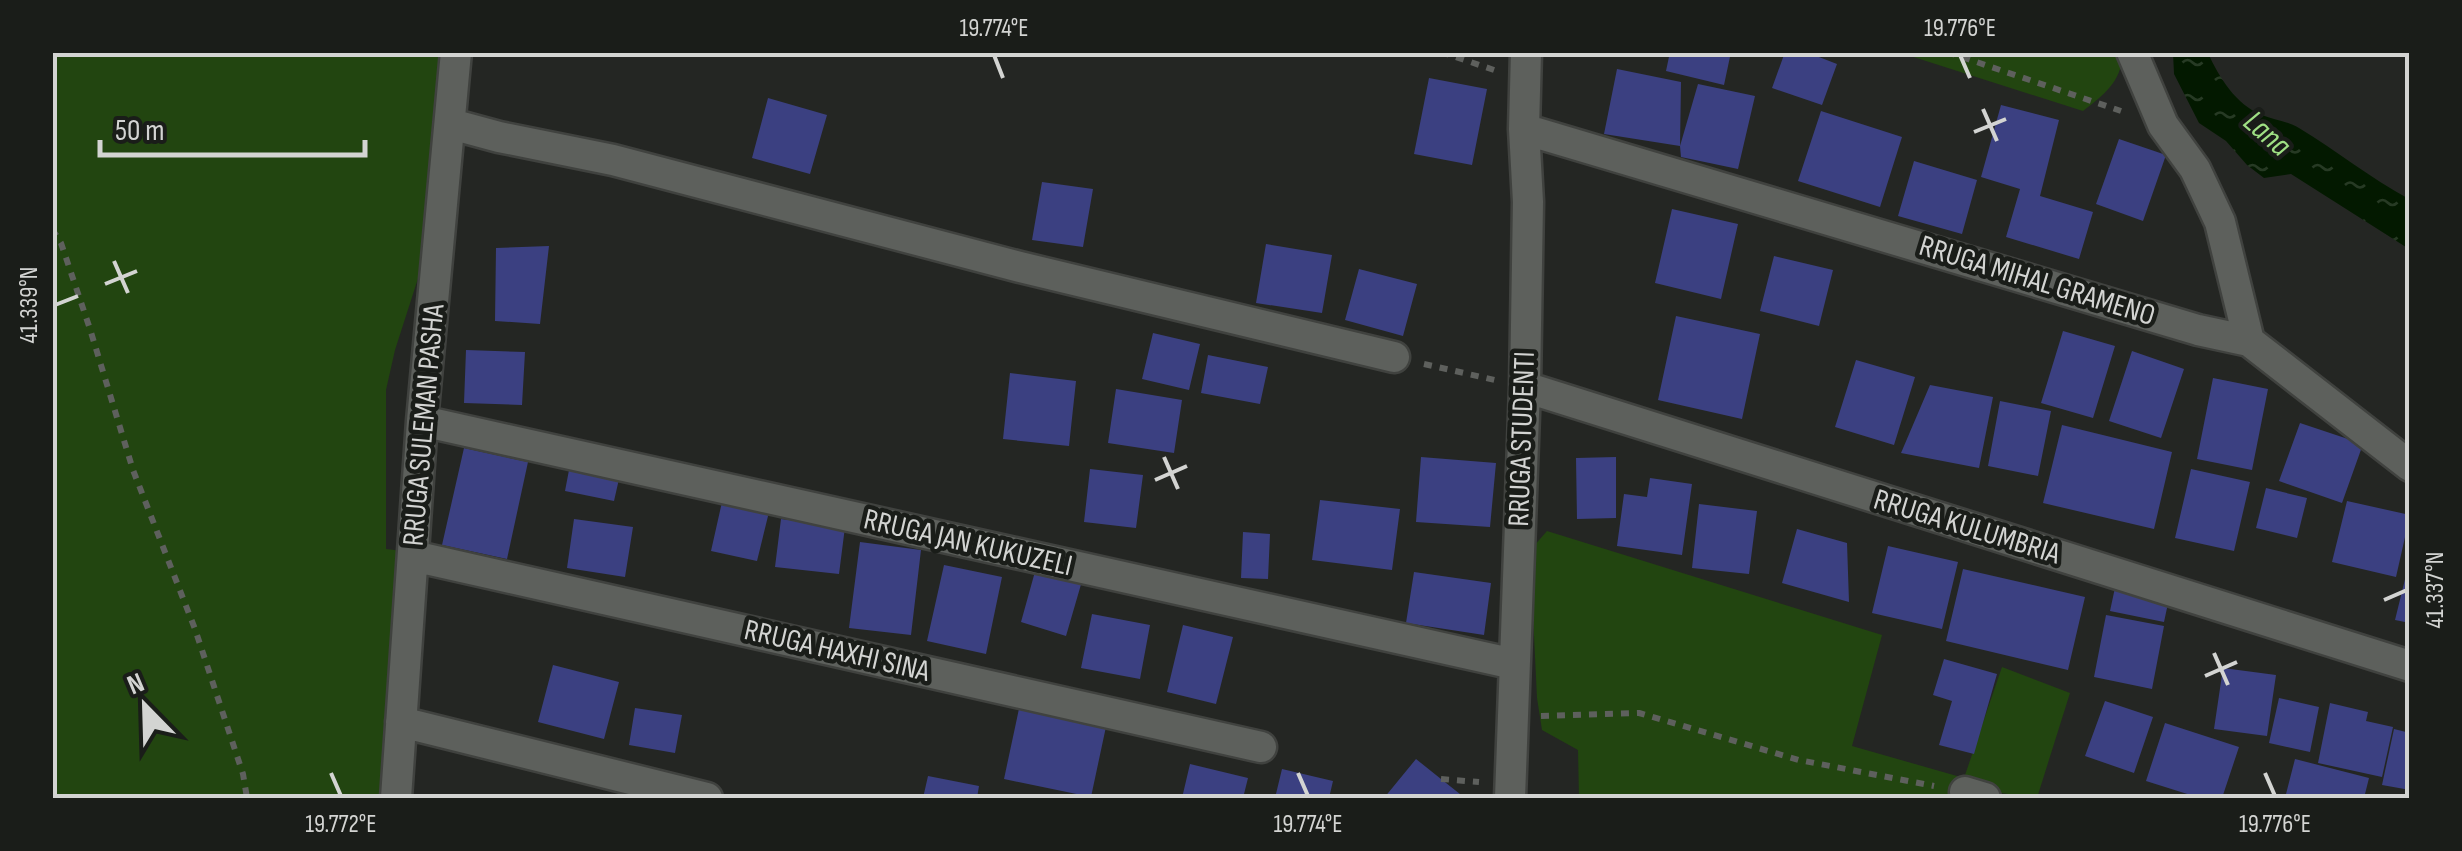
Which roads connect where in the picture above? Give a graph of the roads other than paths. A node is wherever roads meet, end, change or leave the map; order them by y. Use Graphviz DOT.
graph roads {
  1 [pos="456,52"];
  2 [pos="2132,52"];
  3 [pos="1525,66"];
  4 [pos="451,124"];
  5 [pos="1524,129"];
  6 [pos="2249,341"];
  7 [pos="1394,357"];
  8 [pos="1525,387"];
  9 [pos="422,421"];
  10 [pos="2410,466"];
  11 [pos="413,556"];
  12 [pos="1514,664"];
  13 [pos="2410,666"];
  14 [pos="401,722"];
  15 [pos="1261,747"];
  16 [pos="396,798"];
  17 [pos="707,798"];
  18 [pos="1510,798"];
  1 -- 4 [label="street, RRUGA SULEMAN PASHA"];
  2 -- 6 [label="street"];
  3 -- 5 [label="street, RRUGA STUDENTI"];
  4 -- 7 [label="street"];
  4 -- 9 [label="street, RRUGA SULEMAN PASHA"];
  5 -- 6 [label="street, RRUGA MIHAL GRAMENO"];
  5 -- 8 [label="street, RRUGA STUDENTI"];
  6 -- 10 [label="street"];
  8 -- 12 [label="street, RRUGA STUDENTI"];
  8 -- 13 [label="street, RRUGA KULUMBRIA"];
  9 -- 11 [label="street, RRUGA SULEMAN PASHA"];
  9 -- 12 [label="street, RRUGA JAN KUKUZELI"];
  11 -- 14 [label="street, RRUGA SULEMAN PASHA"];
  11 -- 15 [label="street, RRUGA HAXHI SINA"];
  12 -- 18 [label="street, RRUGA STUDENTI"];
  14 -- 16 [label="street, RRUGA SULEMAN PASHA"];
  14 -- 17 [label="street"];
}
